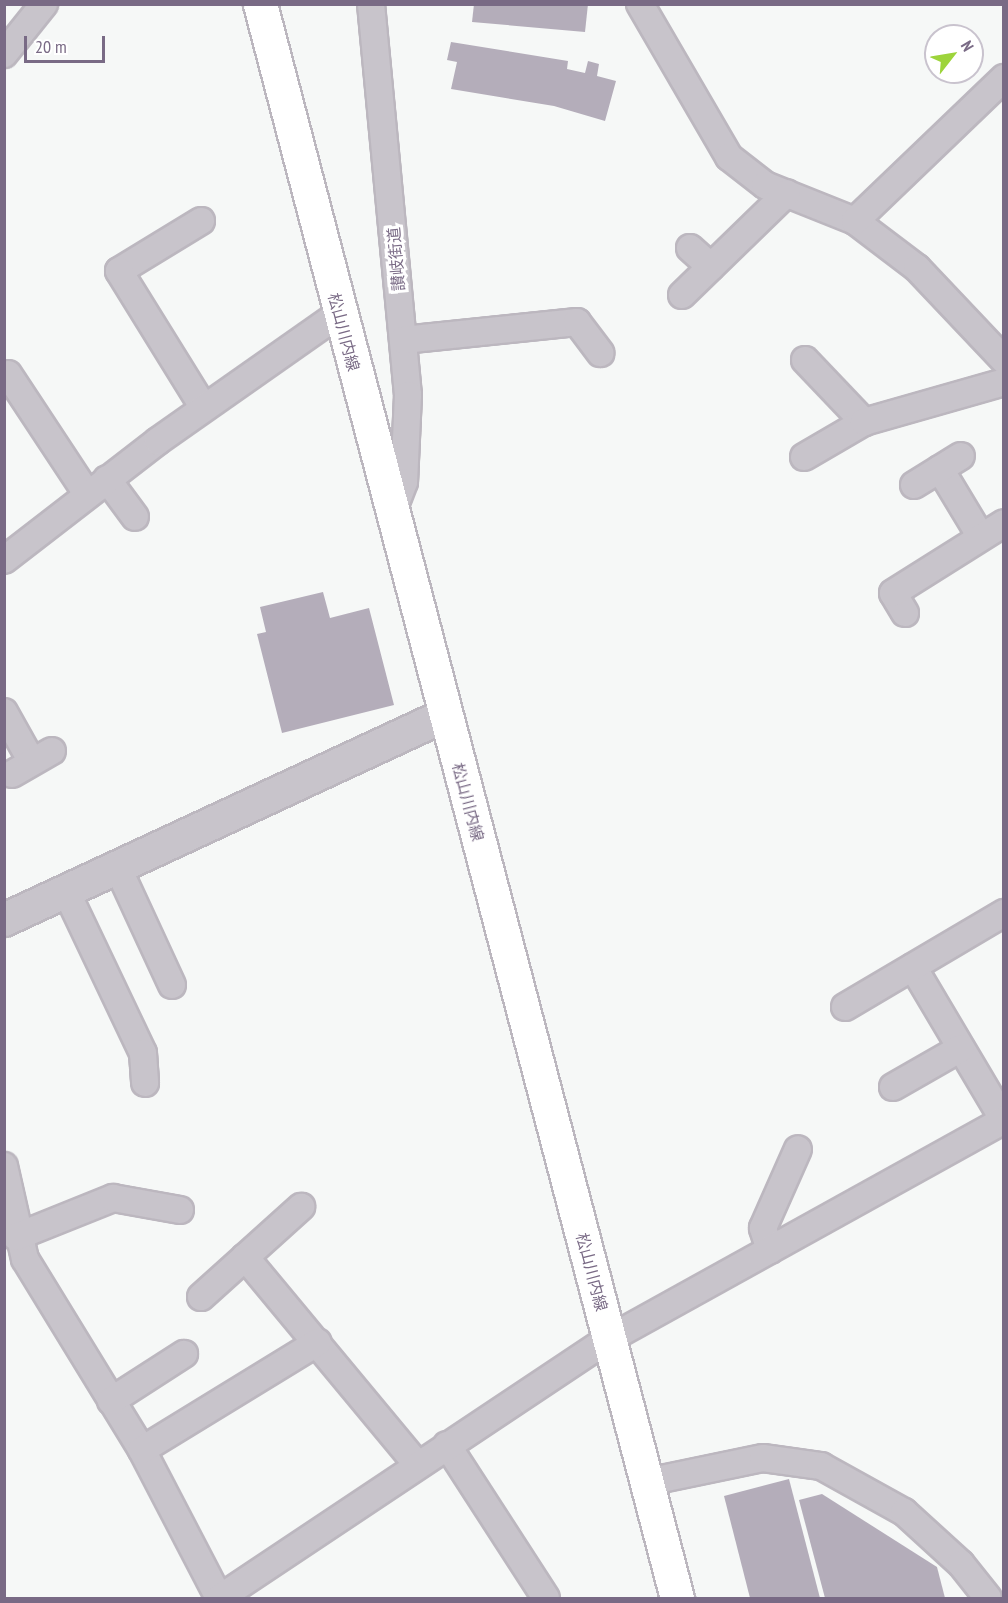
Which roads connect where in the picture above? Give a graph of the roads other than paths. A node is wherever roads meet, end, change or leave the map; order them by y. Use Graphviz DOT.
graph roads {
  1 [pos="44,4"];
  2 [pos="260,4"];
  3 [pos="371,4"];
  4 [pos="640,4"];
  5 [pos="4,54"];
  6 [pos="1004,78"];
  7 [pos="787,193"];
  8 [pos="201,221"];
  9 [pos="855,221"];
  10 [pos="690,248"];
  11 [pos="711,267"];
  12 [pos="682,295"];
  13 [pos="339,314"];
  14 [pos="403,340"];
  15 [pos="600,353"];
  16 [pos="805,360"];
  17 [pos="1004,360"];
  18 [pos="8,374"];
  19 [pos="1004,382"];
  20 [pos="204,408"];
  21 [pos="864,422"];
  22 [pos="804,457"];
  23 [pos="107,479"];
  24 [pos="914,485"];
  25 [pos="87,494"];
  26 [pos="393,511"];
  27 [pos="135,517"];
  28 [pos="1004,523"];
  29 [pos="981,537"];
  30 [pos="4,560"];
  31 [pos="905,613"];
  32 [pos="4,712"];
  33 [pos="445,715"];
  34 [pos="32,762"];
  35 [pos="117,866"];
  36 [pos="66,891"];
  37 [pos="1004,913"];
  38 [pos="4,920"];
  39 [pos="913,967"];
  40 [pos="172,985"];
  41 [pos="845,1007"];
  42 [pos="961,1048"];
  43 [pos="145,1083"];
  44 [pos="893,1087"];
  45 [pos="1004,1120"];
  46 [pos="798,1149"];
  47 [pos="4,1166"];
  48 [pos="301,1207"];
  49 [pos="180,1210"];
  50 [pos="16,1237"];
  51 [pos="770,1250"];
  52 [pos="245,1257"];
  53 [pos="201,1297"];
  54 [pos="609,1339"];
  55 [pos="318,1342"];
  56 [pos="184,1354"];
  57 [pos="111,1401"];
  58 [pos="447,1445"];
  59 [pos="142,1450"];
  60 [pos="417,1464"];
  61 [pos="647,1482"];
  62 [pos="220,1599"];
  63 [pos="546,1599"];
  64 [pos="677,1599"];
  65 [pos="988,1599"];
  1 -- 5 [label="street"];
  2 -- 13 [label="main road, 松山川内線"];
  3 -- 14 [label="street, 讃岐街道"];
  4 -- 7 [label="street"];
  6 -- 9 [label="street"];
  7 -- 9 [label="street"];
  7 -- 11 [label="street"];
  8 -- 20 [label="street"];
  9 -- 17 [label="street"];
  10 -- 11 [label="street"];
  11 -- 12 [label="street"];
  13 -- 20 [label="street"];
  13 -- 26 [label="main road, 松山川内線"];
  14 -- 15 [label="street"];
  14 -- 26 [label="street, 讃岐街道"];
  16 -- 21 [label="street"];
  18 -- 25 [label="street"];
  19 -- 21 [label="street"];
  20 -- 23 [label="street"];
  21 -- 22 [label="street"];
  23 -- 25 [label="street"];
  23 -- 27 [label="street"];
  24 -- 29 [label="street"];
  25 -- 30 [label="street"];
  26 -- 33 [label="main road, 松山川内線"];
  28 -- 29 [label="street"];
  29 -- 31 [label="street"];
  32 -- 34 [label="street"];
  33 -- 35 [label="street"];
  33 -- 54 [label="main road, 松山川内線"];
  35 -- 36 [label="street"];
  35 -- 40 [label="street"];
  36 -- 38 [label="street"];
  36 -- 43 [label="street"];
  37 -- 39 [label="street"];
  39 -- 41 [label="street"];
  39 -- 42 [label="street"];
  42 -- 44 [label="street"];
  42 -- 45 [label="street"];
  45 -- 51 [label="street"];
  46 -- 51 [label="street"];
  47 -- 50 [label="street"];
  48 -- 52 [label="street"];
  49 -- 50 [label="street"];
  50 -- 57 [label="street"];
  51 -- 54 [label="street"];
  52 -- 53 [label="street"];
  52 -- 55 [label="street"];
  54 -- 58 [label="street"];
  54 -- 61 [label="main road, 松山川内線"];
  55 -- 59 [label="street"];
  55 -- 60 [label="street"];
  56 -- 57 [label="street"];
  57 -- 59 [label="street"];
  58 -- 60 [label="street"];
  58 -- 63 [label="street"];
  59 -- 62 [label="street"];
  60 -- 62 [label="street"];
  61 -- 64 [label="main road, 松山川内線"];
  61 -- 65 [label="street"];
}
